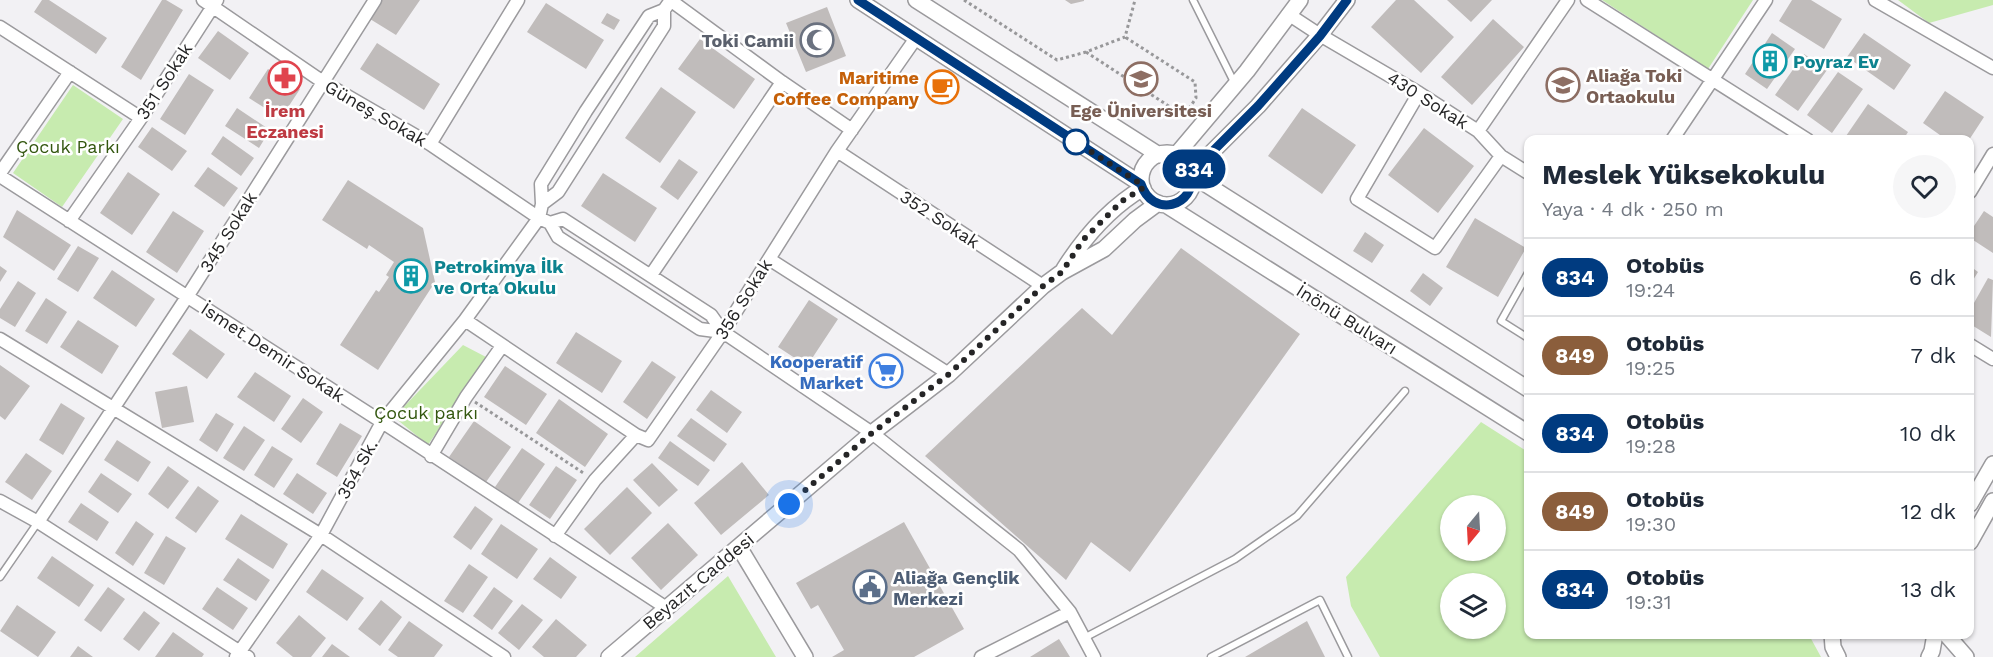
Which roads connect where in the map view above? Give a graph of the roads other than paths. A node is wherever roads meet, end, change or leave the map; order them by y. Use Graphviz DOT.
graph roads {
  1 [pos="375,0"];
  2 [pos="518,0"];
  3 [pos="858,0"];
  4 [pos="916,0"];
  5 [pos="1193,0"];
  6 [pos="1300,0"];
  7 [pos="1347,0"];
  8 [pos="1568,0"];
  9 [pos="1587,0"];
  10 [pos="1766,0"];
  11 [pos="1875,0"];
  12 [pos="211,2"];
  13 [pos="669,3"];
  14 [pos="1288,14"];
  15 [pos="0,27"];
  16 [pos="1320,36"];
  17 [pos="915,38"];
  18 [pos="1993,68"];
  19 [pos="70,72"];
  20 [pos="1713,80"];
  21 [pos="323,82"];
  22 [pos="782,82"];
  23 [pos="1235,84"];
  24 [pos="1419,93"];
  25 [pos="141,118"];
  26 [pos="852,130"];
  27 [pos="1478,131"];
  28 [pos="1675,135"];
  29 [pos="1800,135"];
  30 [pos="430,144"];
  31 [pos="837,152"];
  32 [pos="1993,154"];
  33 [pos="1159,155"];
  34 [pos="1176,155"];
  35 [pos="1501,156"];
  36 [pos="1524,170"];
  37 [pos="1192,174"];
  38 [pos="1,179"];
  39 [pos="1974,185"];
  40 [pos="1142,186"];
  41 [pos="542,204"];
  42 [pos="1162,204"];
  43 [pos="545,220"];
  44 [pos="69,221"];
  45 [pos="769,259"];
  46 [pos="1062,272"];
  47 [pos="651,274"];
  48 [pos="1524,280"];
  49 [pos="1043,286"];
  50 [pos="187,297"];
  51 [pos="465,320"];
  52 [pos="723,332"];
  53 [pos="1524,335"];
  54 [pos="0,339"];
  55 [pos="502,346"];
  56 [pos="1974,348"];
  57 [pos="1993,360"];
  58 [pos="949,374"];
  59 [pos="1524,387"];
  60 [pos="1405,391"];
  61 [pos="112,409"];
  62 [pos="382,422"];
  63 [pos="1524,430"];
  64 [pos="872,433"];
  65 [pos="636,435"];
  66 [pos="431,456"];
  67 [pos="1993,464"];
  68 [pos="1974,497"];
  69 [pos="0,501"];
  70 [pos="1993,501"];
  71 [pos="38,522"];
  72 [pos="1974,534"];
  73 [pos="321,536"];
  74 [pos="555,536"];
  75 [pos="739,547"];
  76 [pos="0,577"];
  77 [pos="665,607"];
  78 [pos="1070,612"];
  79 [pos="1084,638"];
  80 [pos="1832,639"];
  81 [pos="1934,639"];
  82 [pos="1950,639"];
  83 [pos="242,655"];
  84 [pos="504,657"];
  85 [pos="609,657"];
  86 [pos="804,657"];
  87 [pos="981,657"];
  88 [pos="1094,657"];
  89 [pos="1211,657"];
  90 [pos="1348,657"];
  91 [pos="1838,657"];
  92 [pos="1929,657"];
  93 [pos="1966,657"];
  1 -- 21 [label="street, 345 Sokak"];
  2 -- 30 [label="street"];
  3 -- 17 [label="street"];
  4 -- 33 [label="street"];
  5 -- 23 [label="lane"];
  6 -- 14 [label="street"];
  7 -- 16 [label="street"];
  8 -- 27 [label="street"];
  9 -- 20 [label="street"];
  10 -- 20 [label="street"];
  11 -- 18 [label="street"];
  12 -- 21 [label="street, Güneş Sokak"];
  12 -- 25 [label="street, 351 Sokak"];
  13 -- 22 [label="street"];
  13 -- 41 [label="street"];
  13 -- 41 [label="street, 354 Sk."];
  14 -- 16 [label="street, 430 Sokak"];
  14 -- 23 [label="street"];
  15 -- 19 [label="street"];
  16 -- 24 [label="street, 430 Sokak"];
  16 -- 37 [label="street"];
  17 -- 26 [label="street, 356 Sokak"];
  17 -- 40 [label="street"];
  19 -- 25 [label="street"];
  19 -- 38 [label="street"];
  20 -- 28 [label="street"];
  20 -- 29 [label="street"];
  21 -- 30 [label="street, Güneş Sokak"];
  21 -- 50 [label="street, 345 Sokak"];
  22 -- 26 [label="street"];
  22 -- 47 [label="street"];
  23 -- 34 [label="street"];
  24 -- 27 [label="street, 430 Sokak"];
  24 -- 35 [label="street"];
  25 -- 44 [label="street, 351 Sokak"];
  26 -- 31 [label="street, 356 Sokak"];
  27 -- 35 [label="street, 430 Sokak"];
  30 -- 43 [label="street, Güneş Sokak"];
  31 -- 45 [label="street, 356 Sokak"];
  31 -- 49 [label="street, 352 Sokak"];
  32 -- 39 [label="street"];
  33 -- 34 [label="street"];
  33 -- 40 [label="street"];
  34 -- 37 [label="street"];
  35 -- 36 [label="street, 430 Sokak"];
  37 -- 42 [label="street"];
  37 -- 59 [label="street"];
  38 -- 44 [label="street, İsmet Demir Sokak"];
  40 -- 42 [label="street"];
  40 -- 46 [label="street, Beyazıt Caddesi"];
  41 -- 43 [label="street, 354 Sk."];
  42 -- 46 [label="street, Beyazıt Caddesi"];
  42 -- 63 [label="street, İnönü Bulvarı"];
  43 -- 47 [label="street, Güneş Sokak"];
  43 -- 51 [label="street, 354 Sk."];
  43 -- 52 [label="street, Güneş Sokak"];
  44 -- 50 [label="street, İsmet Demir Sokak"];
  45 -- 52 [label="street, 356 Sokak"];
  45 -- 58 [label="street"];
  46 -- 49 [label="street, Beyazıt Caddesi"];
  47 -- 52 [label="street, Güneş Sokak"];
  48 -- 53 [label="lane"];
  49 -- 58 [label="street, Beyazıt Caddesi"];
  50 -- 61 [label="street, 345 Sokak"];
  50 -- 62 [label="street, İsmet Demir Sokak"];
  51 -- 55 [label="street"];
  51 -- 62 [label="street, 354 Sk."];
  52 -- 64 [label="street, Güneş Sokak"];
  52 -- 65 [label="street, 356 Sokak"];
  54 -- 61 [label="street"];
  55 -- 65 [label="street"];
  55 -- 66 [label="street"];
  56 -- 57 [label="street"];
  58 -- 64 [label="street, Beyazıt Caddesi"];
  60 -- 79 [label="lane"];
  61 -- 71 [label="street, 345 Sokak"];
  61 -- 73 [label="street"];
  62 -- 66 [label="street, İsmet Demir Sokak"];
  62 -- 73 [label="street, 354 Sk."];
  64 -- 75 [label="street, Beyazıt Caddesi"];
  64 -- 78 [label="street, Güneş Sokak"];
  65 -- 74 [label="street, 356 Sokak"];
  66 -- 74 [label="street, İsmet Demir Sokak"];
  67 -- 68 [label="street"];
  69 -- 71 [label="street"];
  70 -- 72 [label="street"];
  71 -- 76 [label="lane"];
  71 -- 83 [label="street"];
  73 -- 83 [label="street, 354 Sk."];
  73 -- 84 [label="street"];
  74 -- 77 [label="street, İsmet Demir Sokak"];
  75 -- 77 [label="street, Beyazıt Caddesi"];
  75 -- 86 [label="street"];
  77 -- 85 [label="street, Beyazıt Caddesi"];
  78 -- 79 [label="street, Güneş Sokak"];
  78 -- 87 [label="street"];
  79 -- 88 [label="street, Güneş Sokak"];
  80 -- 91 [label="street"];
  81 -- 92 [label="street"];
  82 -- 93 [label="street"];
  89 -- 90 [label="lane"];
}
